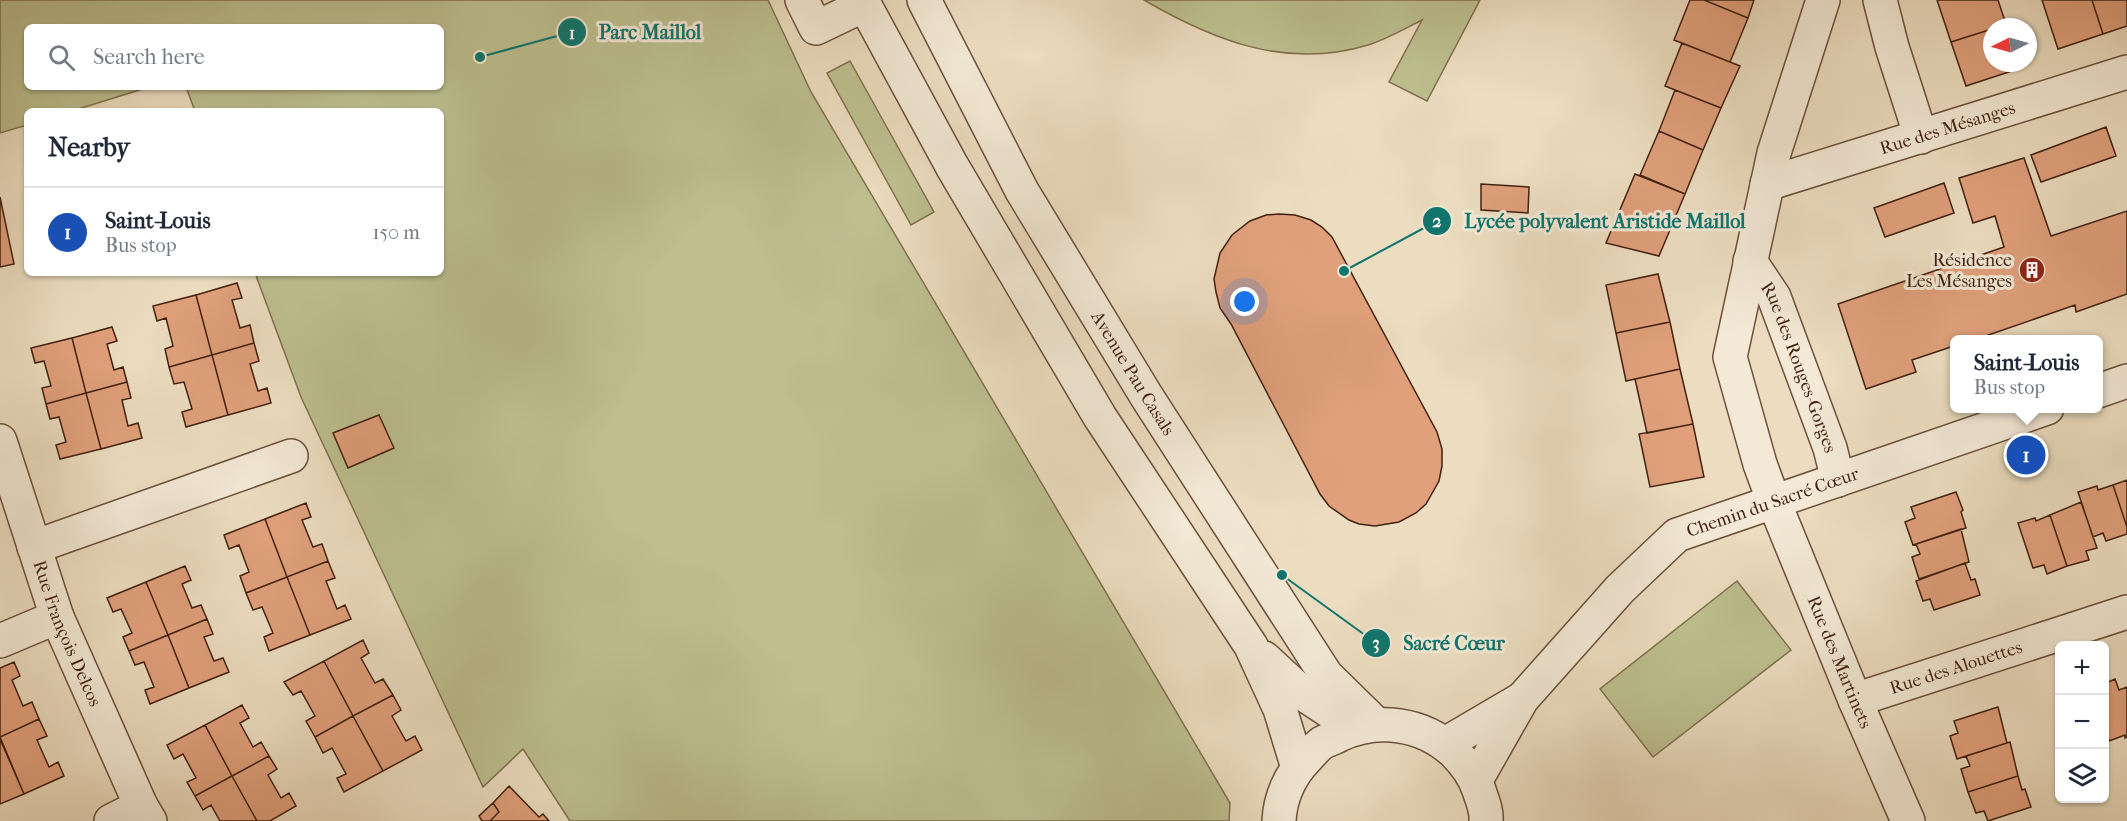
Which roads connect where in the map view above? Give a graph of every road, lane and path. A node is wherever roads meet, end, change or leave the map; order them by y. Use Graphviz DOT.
graph roads {
  1 [pos="802,0"];
  2 [pos="924,0"];
  3 [pos="1823,0"];
  4 [pos="1880,0"];
  5 [pos="863,2"];
  6 [pos="2127,72"];
  7 [pos="1921,137"];
  8 [pos="1767,184"];
  9 [pos="1750,261"];
  10 [pos="2127,381"];
  11 [pos="2103,389"];
  12 [pos="2032,413"];
  13 [pos="0,441"];
  14 [pos="291,456"];
  15 [pos="1838,480"];
  16 [pos="1774,502"];
  17 [pos="34,547"];
  18 [pos="2127,612"];
  19 [pos="57,617"];
  20 [pos="0,641"];
  21 [pos="1251,646"];
  22 [pos="1522,699"];
  23 [pos="1855,700"];
  24 [pos="1366,726"];
  25 [pos="1445,744"];
  26 [pos="1298,768"];
  27 [pos="1476,780"];
  28 [pos="146,813"];
  29 [pos="111,821"];
  30 [pos="1279,821"];
  31 [pos="1486,821"];
  32 [pos="1908,821"];
  1 -- 5 [label="street"];
  2 -- 24 [label="street, Avenue Pau Casals"];
  3 -- 8 [label="street, Rue des Rouges-Gorges"];
  4 -- 7 [label="street"];
  5 -- 21 [label="street"];
  6 -- 7 [label="street, Rue des Mésanges"];
  7 -- 8 [label="street, Rue des Mésanges"];
  8 -- 9 [label="street, Rue des Rouges-Gorges"];
  9 -- 15 [label="street, Rue des Rouges-Gorges"];
  9 -- 16 [label="street, Rue des Rouges-Gorges"];
  10 -- 11 [label="street"];
  12 -- 15 [label="street, Chemin du Sacré Cœur"];
  13 -- 17 [label="street, Rue François Delcos"];
  14 -- 17 [label="street"];
  15 -- 16 [label="street, Chemin du Sacré Cœur"];
  16 -- 22 [label="street, Chemin du Sacré Cœur"];
  16 -- 23 [label="street, Rue des Martinets"];
  17 -- 19 [label="street, Rue François Delcos"];
  18 -- 23 [label="street, Rue des Alouettes"];
  19 -- 20 [label="street"];
  19 -- 28 [label="street, Rue François Delcos"];
  21 -- 24 [label="street"];
  21 -- 26 [label="street"];
  22 -- 25 [label="street, Chemin du Sacré Cœur"];
  22 -- 27 [label="street, Chemin du Sacré Cœur"];
  23 -- 32 [label="street, Rue des Martinets"];
  24 -- 25 [label="street"];
  24 -- 26 [label="street"];
  25 -- 27 [label="street"];
  26 -- 30 [label="street"];
  27 -- 31 [label="street"];
  28 -- 29 [label="street"];
}
